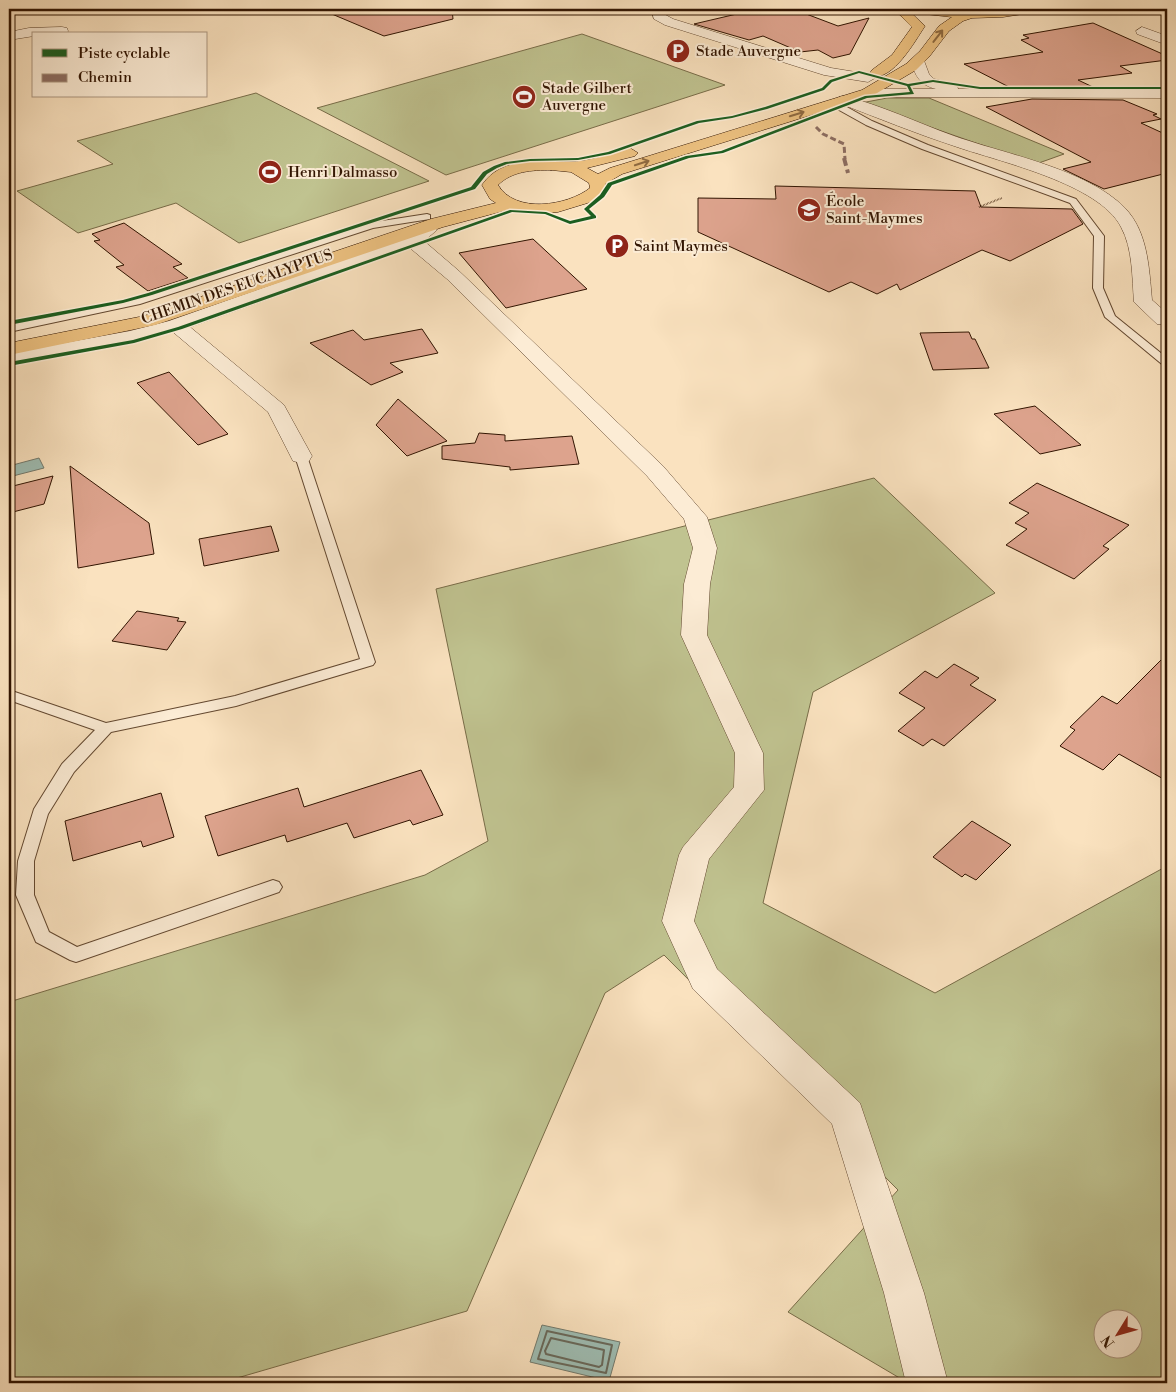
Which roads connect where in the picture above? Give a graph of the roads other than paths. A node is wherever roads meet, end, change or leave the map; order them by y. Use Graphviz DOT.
graph roads {
  1 [pos="657,9"];
  2 [pos="900,9"];
  3 [pos="916,9"];
  4 [pos="1032,9"];
  5 [pos="971,14"];
  6 [pos="62,30"];
  7 [pos="1142,31"];
  8 [pos="9,36"];
  9 [pos="1167,41"];
  10 [pos="918,61"];
  11 [pos="830,72"];
  12 [pos="868,85"];
  13 [pos="1001,94"];
  14 [pos="1167,94"];
  15 [pos="840,97"];
  16 [pos="569,167"];
  17 [pos="598,182"];
  18 [pos="492,192"];
  19 [pos="512,204"];
  20 [pos="432,220"];
  21 [pos="413,241"];
  22 [pos="1164,320"];
  23 [pos="176,326"];
  24 [pos="9,329"];
  25 [pos="9,336"];
  26 [pos="9,348"];
  27 [pos="9,359"];
  28 [pos="1167,363"];
  29 [pos="301,456"];
  30 [pos="9,694"];
  31 [pos="106,728"];
  32 [pos="273,887"];
  33 [pos="927,1383"];
  1 -- 11 [label="street"];
  2 -- 12 [label="main road"];
  3 -- 5 [label="main road"];
  4 -- 5 [label="main road"];
  10 -- 5 [label="main road, one-way"];
  6 -- 8 [label="street"];
  7 -- 9 [label="street"];
  10 -- 12 [label="main road"];
  10 -- 13 [label="street"];
  11 -- 12 [label="street"];
  11 -- 15 [label="street"];
  12 -- 13 [label="street"];
  12 -- 15 [label="main road"];
  13 -- 14 [label="street"];
  15 -- 16 [label="main road"];
  17 -- 15 [label="main road, one-way"];
  15 -- 22 [label="street"];
  15 -- 28 [label="lane"];
  16 -- 17 [label="main road"];
  16 -- 18 [label="main road"];
  17 -- 19 [label="main road"];
  18 -- 19 [label="main road"];
  18 -- 20 [label="main road, CHEMIN DES EUCALYPTUS"];
  19 -- 20 [label="main road, CHEMIN DES EUCALYPTUS"];
  20 -- 21 [label="street, CHEMIN DES EUCALYPTUS"];
  20 -- 24 [label="lane, CHEMIN DES EUCALYPTUS"];
  20 -- 25 [label="main road, CHEMIN DES EUCALYPTUS"];
  20 -- 26 [label="main road, CHEMIN DES EUCALYPTUS"];
  21 -- 23 [label="street, CHEMIN DES EUCALYPTUS"];
  21 -- 33 [label="street"];
  23 -- 27 [label="street, CHEMIN DES EUCALYPTUS"];
  23 -- 29 [label="street"];
  29 -- 31 [label="lane"];
  30 -- 31 [label="lane"];
  31 -- 32 [label="lane"];
}
